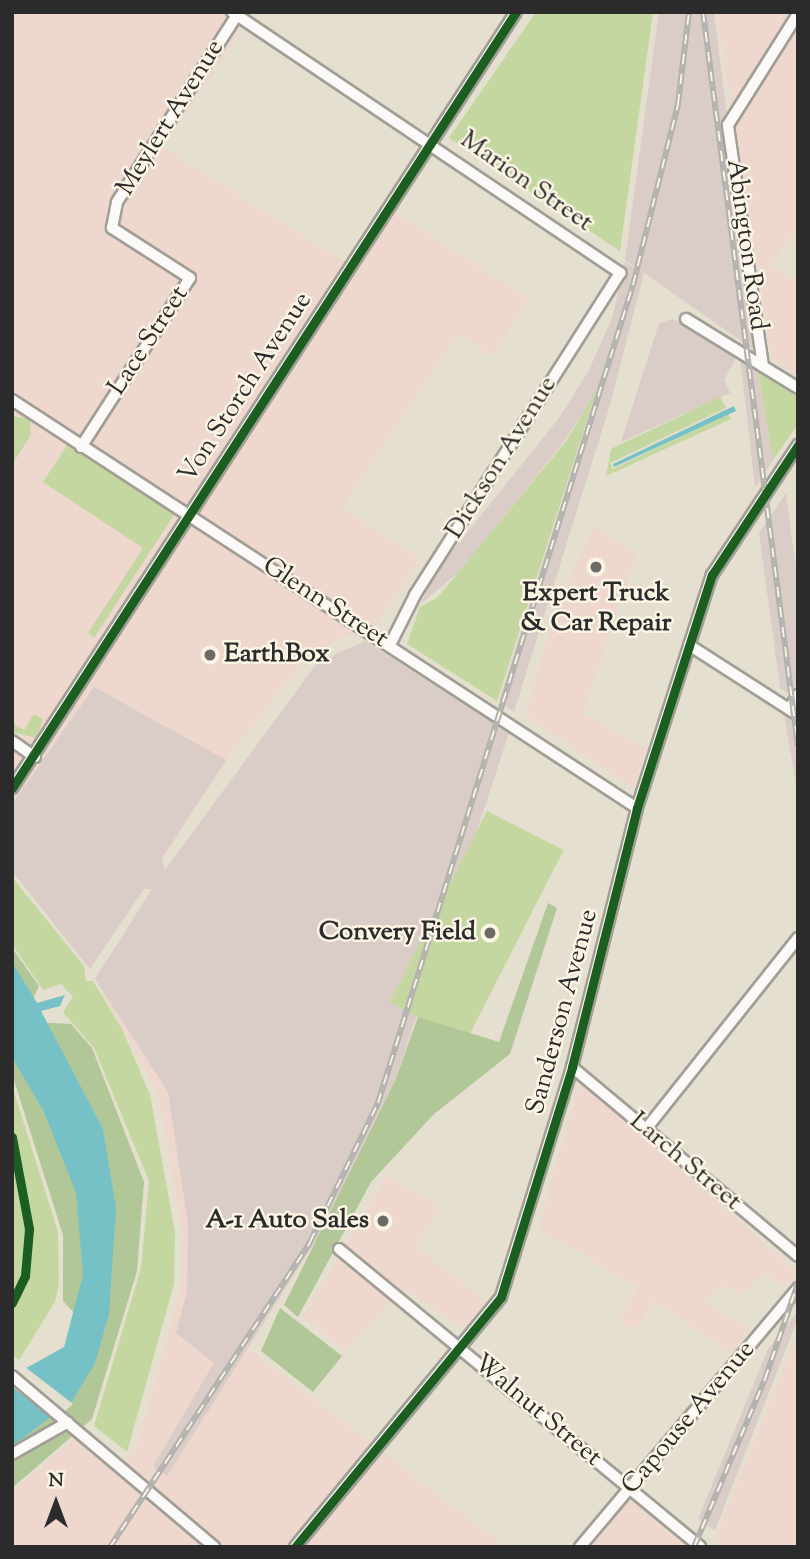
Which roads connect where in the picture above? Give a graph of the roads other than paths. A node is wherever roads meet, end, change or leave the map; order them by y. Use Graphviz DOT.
graph roads {
  1 [pos="236,13"];
  2 [pos="514,13"];
  3 [pos="798,14"];
  4 [pos="431,142"];
  5 [pos="111,228"];
  6 [pos="620,273"];
  7 [pos="686,319"];
  8 [pos="763,366"];
  9 [pos="798,388"];
  10 [pos="12,400"];
  11 [pos="798,445"];
  12 [pos="81,447"];
  13 [pos="189,513"];
  14 [pos="390,645"];
  15 [pos="689,645"];
  16 [pos="798,695"];
  17 [pos="793,712"];
  18 [pos="12,741"];
  19 [pos="35,757"];
  20 [pos="12,788"];
  21 [pos="637,808"];
  22 [pos="798,937"];
  23 [pos="572,1067"];
  24 [pos="646,1129"];
  25 [pos="340,1249"];
  26 [pos="798,1256"];
  27 [pos="798,1288"];
  28 [pos="462,1348"];
  29 [pos="12,1377"];
  30 [pos="68,1422"];
  31 [pos="12,1454"];
  32 [pos="629,1488"];
  33 [pos="214,1547"];
  34 [pos="295,1547"];
  35 [pos="580,1547"];
  36 [pos="700,1547"];
  1 -- 4 [label="street, Marion Street"];
  1 -- 5 [label="street, Meylert Avenue"];
  2 -- 4 [label="street, Von Storch Avenue"];
  3 -- 8 [label="street, Abington Road"];
  4 -- 6 [label="street, Marion Street"];
  4 -- 13 [label="street, Von Storch Avenue"];
  5 -- 12 [label="street, Lace Street"];
  6 -- 14 [label="street, Dickson Avenue"];
  7 -- 8 [label="street"];
  8 -- 9 [label="street"];
  10 -- 12 [label="street, Glenn Street"];
  11 -- 15 [label="street, Sanderson Avenue"];
  12 -- 13 [label="street, Glenn Street"];
  13 -- 14 [label="street, Glenn Street"];
  13 -- 19 [label="street, Von Storch Avenue"];
  14 -- 21 [label="street, Glenn Street"];
  15 -- 17 [label="street"];
  15 -- 21 [label="street, Sanderson Avenue"];
  16 -- 17 [label="street"];
  18 -- 19 [label="street"];
  19 -- 20 [label="street, Von Storch Avenue"];
  21 -- 23 [label="street, Sanderson Avenue"];
  22 -- 24 [label="street"];
  23 -- 24 [label="street, Larch Street"];
  23 -- 28 [label="street, Sanderson Avenue"];
  24 -- 26 [label="street, Larch Street"];
  25 -- 28 [label="street, Walnut Street"];
  27 -- 32 [label="street, Capouse Avenue"];
  28 -- 32 [label="street, Walnut Street"];
  28 -- 34 [label="street, Sanderson Avenue"];
  29 -- 30 [label="street"];
  30 -- 31 [label="street"];
  30 -- 33 [label="street"];
  32 -- 35 [label="street, Capouse Avenue"];
  32 -- 36 [label="street, Walnut Street"];
}
